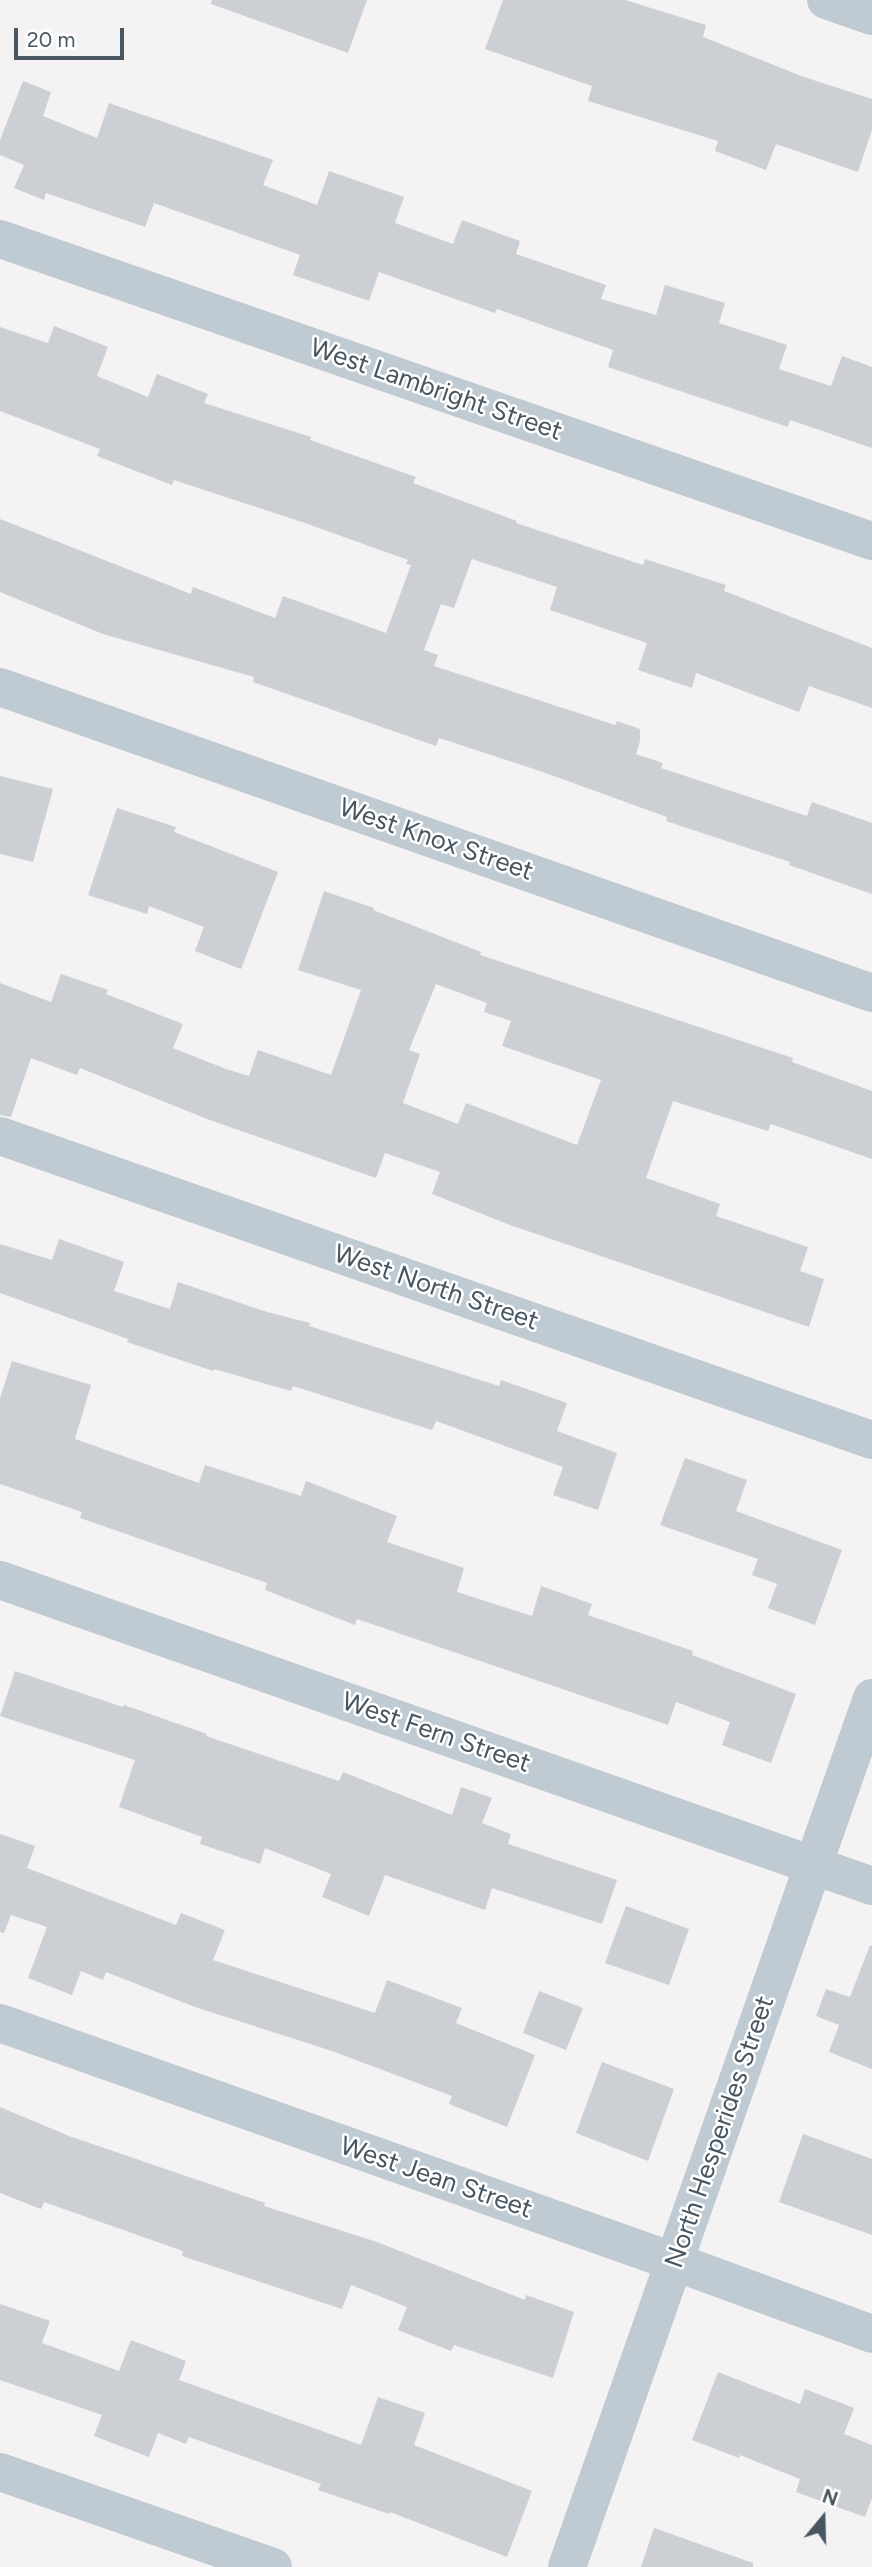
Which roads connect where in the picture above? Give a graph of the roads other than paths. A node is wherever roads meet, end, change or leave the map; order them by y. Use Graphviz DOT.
graph roads {
  1 [pos="827,0"];
  2 [pos="872,16"];
  3 [pos="0,239"];
  4 [pos="872,541"];
  5 [pos="0,687"];
  6 [pos="872,993"];
  7 [pos="0,1136"];
  8 [pos="872,1440"];
  9 [pos="0,1580"];
  10 [pos="872,1698"];
  11 [pos="812,1865"];
  12 [pos="872,1886"];
  13 [pos="0,2023"];
  14 [pos="675,2262"];
  15 [pos="872,2334"];
  16 [pos="0,2472"];
  17 [pos="273,2567"];
  18 [pos="567,2567"];
  1 -- 2 [label="street"];
  3 -- 4 [label="street, West Lambright Street"];
  5 -- 6 [label="street, West Knox Street"];
  7 -- 8 [label="street, West North Street"];
  9 -- 11 [label="street, West Fern Street"];
  10 -- 11 [label="street, North Hesperides Street"];
  11 -- 12 [label="street, West Fern Street"];
  11 -- 14 [label="street, North Hesperides Street"];
  13 -- 14 [label="street, West Jean Street"];
  14 -- 15 [label="street, West Jean Street"];
  14 -- 18 [label="street, North Hesperides Street"];
  16 -- 17 [label="street"];
}
